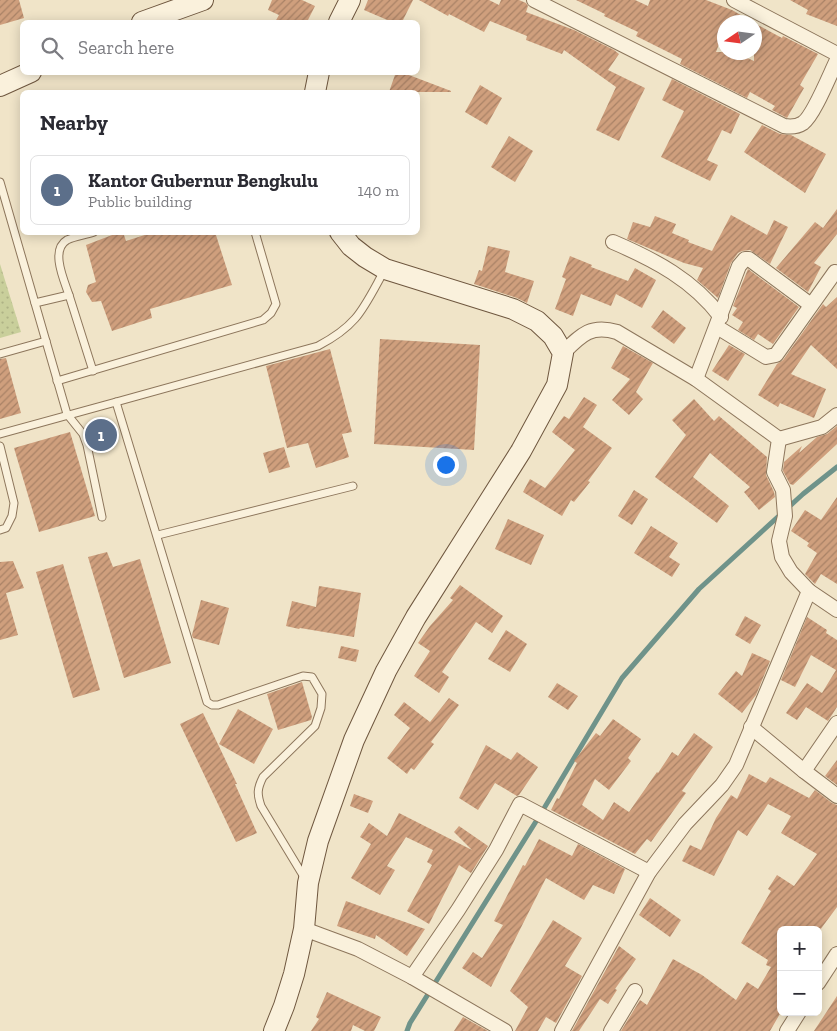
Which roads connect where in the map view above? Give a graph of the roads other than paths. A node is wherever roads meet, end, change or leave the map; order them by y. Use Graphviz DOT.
graph roads {
  1 [pos="202,0"];
  2 [pos="350,0"];
  3 [pos="534,0"];
  4 [pos="743,2"];
  5 [pos="147,20"];
  6 [pos="340,20"];
  7 [pos="837,54"];
  8 [pos="837,60"];
  9 [pos="24,75"];
  10 [pos="318,75"];
  11 [pos="0,86"];
  12 [pos="315,90"];
  13 [pos="0,182"];
  14 [pos="85,235"];
  15 [pos="256,235"];
  16 [pos="342,235"];
  17 [pos="614,242"];
  18 [pos="385,269"];
  19 [pos="835,272"];
  20 [pos="69,294"];
  21 [pos="35,302"];
  22 [pos="811,305"];
  23 [pos="719,322"];
  24 [pos="46,341"];
  25 [pos="563,353"];
  26 [pos="0,354"];
  27 [pos="93,370"];
  28 [pos="696,379"];
  29 [pos="57,381"];
  30 [pos="116,402"];
  31 [pos="67,414"];
  32 [pos="837,415"];
  33 [pos="0,434"];
  34 [pos="779,439"];
  35 [pos="0,446"];
  36 [pos="353,486"];
  37 [pos="102,517"];
  38 [pos="0,530"];
  39 [pos="158,536"];
  40 [pos="809,591"];
  41 [pos="837,610"];
  42 [pos="837,723"];
  43 [pos="752,726"];
  44 [pos="804,771"];
  45 [pos="837,796"];
  46 [pos="650,872"];
  47 [pos="308,883"];
  48 [pos="304,929"];
  49 [pos="837,954"];
  50 [pos="822,977"];
  51 [pos="416,979"];
  52 [pos="635,991"];
  53 [pos="796,1016"];
  54 [pos="274,1031"];
  55 [pos="505,1031"];
  56 [pos="562,1031"];
  57 [pos="611,1031"];
  58 [pos="787,1031"];
  1 -- 5 [label="street"];
  2 -- 6 [label="street"];
  3 -- 8 [label="street"];
  4 -- 7 [label="street"];
  9 -- 11 [label="street"];
  10 -- 12 [label="street"];
  13 -- 21 [label="lane"];
  14 -- 20 [label="lane"];
  15 -- 27 [label="lane"];
  16 -- 18 [label="street"];
  17 -- 23 [label="street"];
  18 -- 25 [label="street"];
  18 -- 30 [label="lane"];
  19 -- 22 [label="street"];
  20 -- 21 [label="lane"];
  20 -- 27 [label="lane"];
  21 -- 24 [label="lane"];
  22 -- 23 [label="street"];
  22 -- 23 [label="street"];
  23 -- 28 [label="street"];
  24 -- 26 [label="lane"];
  24 -- 29 [label="lane"];
  25 -- 28 [label="street"];
  25 -- 47 [label="street"];
  27 -- 29 [label="lane"];
  28 -- 34 [label="street"];
  29 -- 31 [label="lane"];
  30 -- 31 [label="lane"];
  30 -- 39 [label="lane"];
  31 -- 33 [label="lane"];
  31 -- 37 [label="lane"];
  32 -- 34 [label="street"];
  34 -- 40 [label="street"];
  35 -- 38 [label="lane"];
  36 -- 39 [label="lane"];
  39 -- 47 [label="lane"];
  40 -- 41 [label="street"];
  40 -- 43 [label="street"];
  42 -- 44 [label="street"];
  43 -- 44 [label="street"];
  43 -- 46 [label="street"];
  44 -- 45 [label="street"];
  46 -- 51 [label="street"];
  46 -- 56 [label="street"];
  47 -- 48 [label="street"];
  48 -- 51 [label="street"];
  48 -- 54 [label="street"];
  49 -- 50 [label="street"];
  51 -- 55 [label="street"];
  52 -- 57 [label="street"];
  53 -- 58 [label="street"];
}
